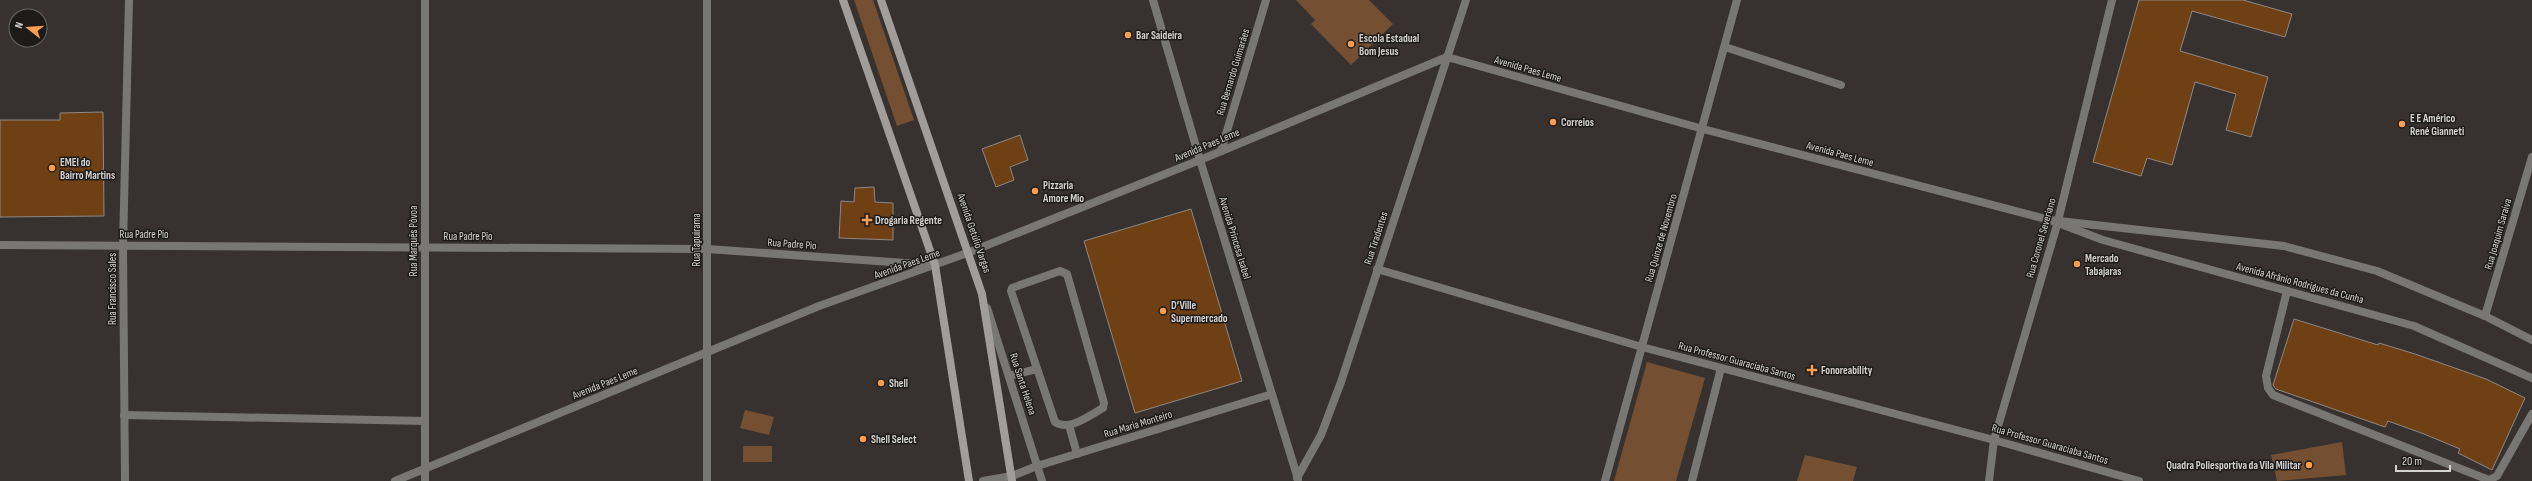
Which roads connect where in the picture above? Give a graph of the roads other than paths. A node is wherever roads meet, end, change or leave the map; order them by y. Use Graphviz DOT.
graph roads {
  1 [pos="129,0"];
  2 [pos="425,0"];
  3 [pos="707,0"];
  4 [pos="843,0"];
  5 [pos="881,0"];
  6 [pos="1153,0"];
  7 [pos="1266,0"];
  8 [pos="1466,0"];
  9 [pos="1737,0"];
  10 [pos="2112,0"];
  11 [pos="1725,47"];
  12 [pos="1447,57"];
  13 [pos="1842,85"];
  14 [pos="1703,129"];
  15 [pos="1221,151"];
  16 [pos="2532,157"];
  17 [pos="1200,160"];
  18 [pos="2058,222"];
  19 [pos="0,245"];
  20 [pos="123,245"];
  21 [pos="424,247"];
  22 [pos="707,249"];
  23 [pos="970,252"];
  24 [pos="935,266"];
  25 [pos="1377,269"];
  26 [pos="2287,291"];
  27 [pos="982,294"];
  28 [pos="2485,316"];
  29 [pos="2532,340"];
  30 [pos="1642,347"];
  31 [pos="706,354"];
  32 [pos="1722,368"];
  33 [pos="1037,370"];
  34 [pos="1008,376"];
  35 [pos="2532,378"];
  36 [pos="1272,394"];
  37 [pos="2532,414"];
  38 [pos="124,416"];
  39 [pos="425,421"];
  40 [pos="1069,426"];
  41 [pos="1994,440"];
  42 [pos="1077,454"];
  43 [pos="1038,466"];
  44 [pos="425,469"];
  45 [pos="1012,478"];
  46 [pos="1298,479"];
  47 [pos="126,481"];
  48 [pos="395,481"];
  49 [pos="425,481"];
  50 [pos="707,481"];
  51 [pos="969,481"];
  52 [pos="983,481"];
  53 [pos="1042,481"];
  54 [pos="1605,481"];
  55 [pos="1692,481"];
  56 [pos="1988,481"];
  57 [pos="2139,481"];
  1 -- 20 [label="street, Rua Francisco Sales"];
  2 -- 21 [label="street, Rua Marquês Póvoa"];
  3 -- 22 [label="street, Rua Tapuirama"];
  4 -- 24 [label="main road"];
  5 -- 23 [label="main road, Avenida Getúlio Vargas"];
  6 -- 17 [label="street, Avenida Princesa Isabel"];
  7 -- 15 [label="street, Rua Bernardo Guimarães"];
  8 -- 12 [label="street, Rua Tiradentes"];
  9 -- 11 [label="street, Rua Quinze de Novembro"];
  10 -- 18 [label="street, Rua Coronel Severiano"];
  11 -- 13 [label="street"];
  11 -- 14 [label="street, Rua Quinze de Novembro"];
  12 -- 14 [label="street, Avenida Paes Leme"];
  12 -- 15 [label="street, Avenida Paes Leme"];
  12 -- 25 [label="street, Rua Tiradentes"];
  14 -- 18 [label="street, Avenida Paes Leme"];
  14 -- 30 [label="street, Rua Quinze de Novembro"];
  15 -- 17 [label="street, Avenida Paes Leme"];
  16 -- 28 [label="street, Rua Joaquim Saraiva"];
  17 -- 23 [label="street, Avenida Paes Leme"];
  17 -- 36 [label="street, Avenida Princesa Isabel"];
  18 -- 26 [label="street, Avenida Afrânio Rodrigues da Cunha"];
  18 -- 28 [label="street"];
  18 -- 41 [label="street, Rua Coronel Severiano"];
  19 -- 20 [label="street, Rua Padre Pio"];
  20 -- 21 [label="street, Rua Padre Pio"];
  20 -- 38 [label="street, Rua Francisco Sales"];
  21 -- 22 [label="street, Rua Padre Pio"];
  21 -- 39 [label="street, Rua Marquês Póvoa"];
  22 -- 24 [label="street, Rua Padre Pio"];
  22 -- 31 [label="street, Rua Tapuirama"];
  23 -- 24 [label="street, Avenida Paes Leme"];
  23 -- 27 [label="main road, Avenida Getúlio Vargas"];
  24 -- 31 [label="street, Avenida Paes Leme"];
  24 -- 51 [label="main road"];
  25 -- 30 [label="street, Rua Professor Guaraciaba Santos"];
  25 -- 46 [label="street, Rua Tiradentes"];
  26 -- 35 [label="street, Avenida Afrânio Rodrigues da Cunha"];
  26 -- 37 [label="street"];
  27 -- 34 [label="street, Rua Santa Helena"];
  27 -- 45 [label="main road, Avenida Getúlio Vargas"];
  28 -- 29 [label="street"];
  30 -- 32 [label="street, Rua Professor Guaraciaba Santos"];
  30 -- 54 [label="street, Rua Quinze de Novembro"];
  31 -- 44 [label="street, Avenida Paes Leme"];
  31 -- 50 [label="street, Rua Tapuirama"];
  32 -- 41 [label="street, Rua Professor Guaraciaba Santos"];
  32 -- 55 [label="street"];
  33 -- 34 [label="street"];
  33 -- 40 [label="street"];
  33 -- 40 [label="street"];
  34 -- 43 [label="street, Rua Santa Helena"];
  36 -- 42 [label="street, Rua Maria Monteiro"];
  36 -- 46 [label="street, Avenida Princesa Isabel"];
  38 -- 39 [label="street"];
  38 -- 47 [label="street, Rua Francisco Sales"];
  39 -- 44 [label="street, Rua Marquês Póvoa"];
  40 -- 42 [label="street"];
  41 -- 56 [label="street, Rua Coronel Severiano"];
  41 -- 57 [label="street, Rua Professor Guaraciaba Santos"];
  42 -- 43 [label="street, Rua Maria Monteiro"];
  43 -- 45 [label="street, Rua Maria Monteiro"];
  43 -- 53 [label="street, Rua Santa Helena"];
  44 -- 48 [label="street, Avenida Paes Leme"];
  44 -- 49 [label="street, Rua Marquês Póvoa"];
  45 -- 52 [label="street, Rua Maria Monteiro"];
}
